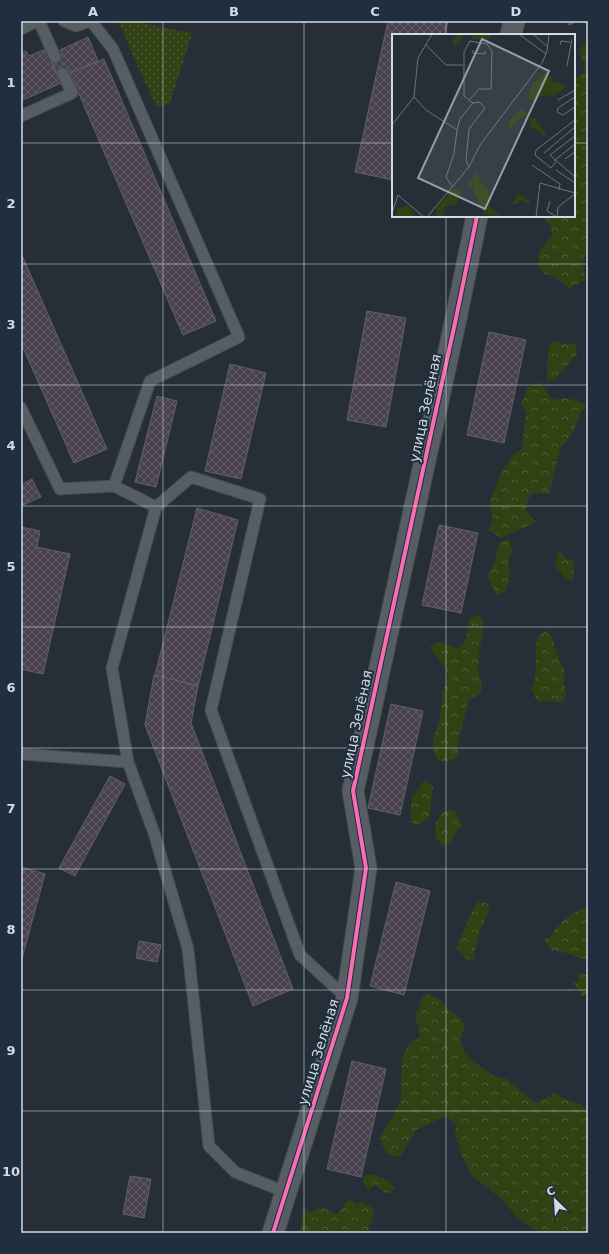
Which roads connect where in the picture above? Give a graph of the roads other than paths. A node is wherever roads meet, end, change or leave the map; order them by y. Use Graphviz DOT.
graph roads {
  1 [pos="38,21"];
  2 [pos="64,21"];
  3 [pos="90,21"];
  4 [pos="514,21"];
  5 [pos="21,29"];
  6 [pos="511,34"];
  7 [pos="55,57"];
  8 [pos="63,74"];
  9 [pos="21,116"];
  10 [pos="477,217"];
  11 [pos="21,408"];
  12 [pos="114,486"];
  13 [pos="156,507"];
  14 [pos="21,754"];
  15 [pos="128,762"];
  16 [pos="347,998"];
  17 [pos="285,1192"];
  18 [pos="273,1233"];
  1 -- 5 [label="lane"];
  1 -- 7 [label="lane"];
  2 -- 3 [label="lane"];
  3 -- 12 [label="lane"];
  4 -- 6 [label="street"];
  8 -- 9 [label="lane"];
  10 -- 16 [label="street, улица Зелёная"];
  11 -- 12 [label="lane"];
  12 -- 13 [label="lane"];
  13 -- 15 [label="lane"];
  13 -- 16 [label="lane"];
  14 -- 15 [label="lane"];
  15 -- 17 [label="lane"];
  16 -- 17 [label="street, улица Зелёная"];
  17 -- 18 [label="street, улица Зелёная"];
}
